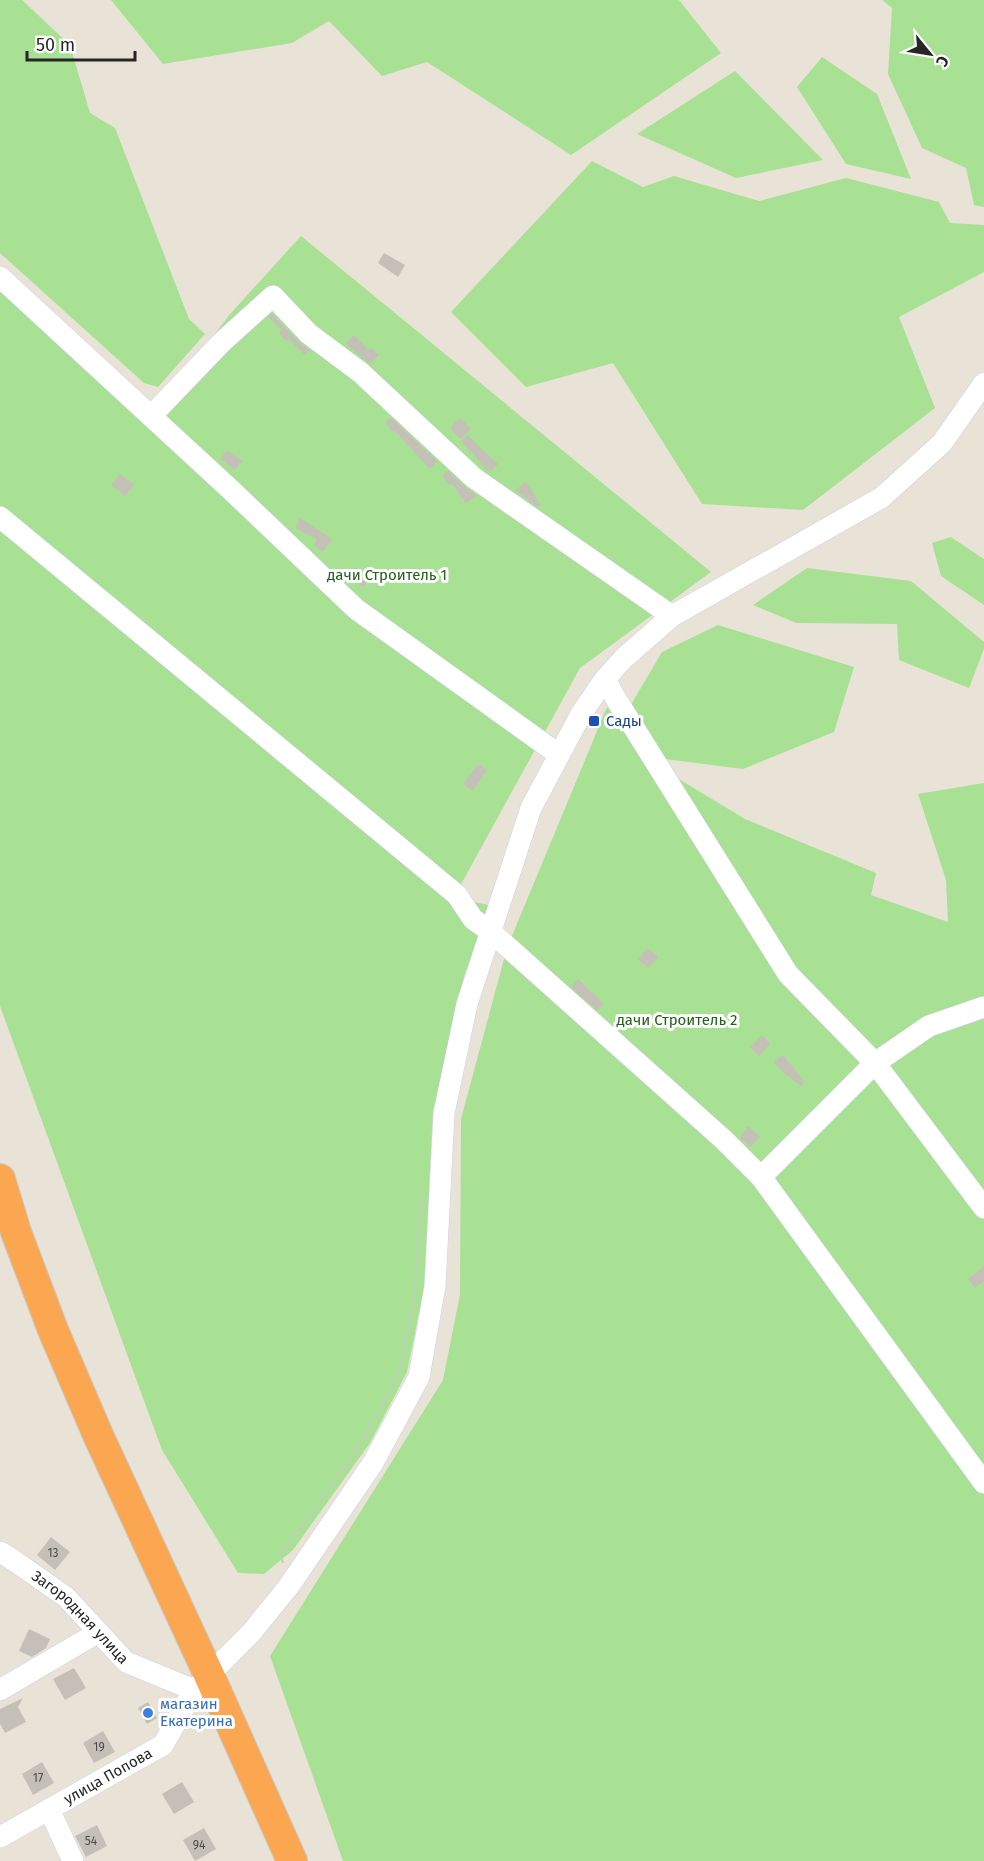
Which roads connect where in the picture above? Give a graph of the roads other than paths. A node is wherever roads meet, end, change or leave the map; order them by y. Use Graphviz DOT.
graph roads {
  1 [pos="0,277"];
  2 [pos="984,383"];
  3 [pos="151,416"];
  4 [pos="0,517"];
  5 [pos="672,616"];
  6 [pos="605,679"];
  7 [pos="558,754"];
  8 [pos="491,932"];
  9 [pos="984,1007"];
  10 [pos="875,1063"];
  11 [pos="761,1177"];
  12 [pos="0,1179"];
  13 [pos="984,1208"];
  14 [pos="982,1476"];
  15 [pos="0,1552"];
  16 [pos="98,1633"];
  17 [pos="202,1682"];
  18 [pos="0,1689"];
  19 [pos="49,1809"];
  20 [pos="0,1837"];
  21 [pos="73,1861"];
  22 [pos="292,1861"];
  1 -- 3 [label="street"];
  2 -- 5 [label="street, улица Попова"];
  3 -- 5 [label="street"];
  3 -- 7 [label="street"];
  4 -- 8 [label="street"];
  5 -- 6 [label="street, улица Попова"];
  6 -- 7 [label="street, улица Попова"];
  6 -- 10 [label="street"];
  7 -- 8 [label="street, улица Попова"];
  8 -- 11 [label="street"];
  8 -- 17 [label="street, улица Попова"];
  9 -- 10 [label="street"];
  10 -- 11 [label="street"];
  10 -- 13 [label="street"];
  11 -- 14 [label="street"];
  12 -- 17 [label="highway"];
  15 -- 16 [label="street, Загородная улица"];
  16 -- 17 [label="street, Загородная улица"];
  16 -- 18 [label="street"];
  17 -- 19 [label="street, улица Попова"];
  17 -- 22 [label="highway"];
  19 -- 20 [label="street, улица Попова"];
  19 -- 21 [label="street"];
}
